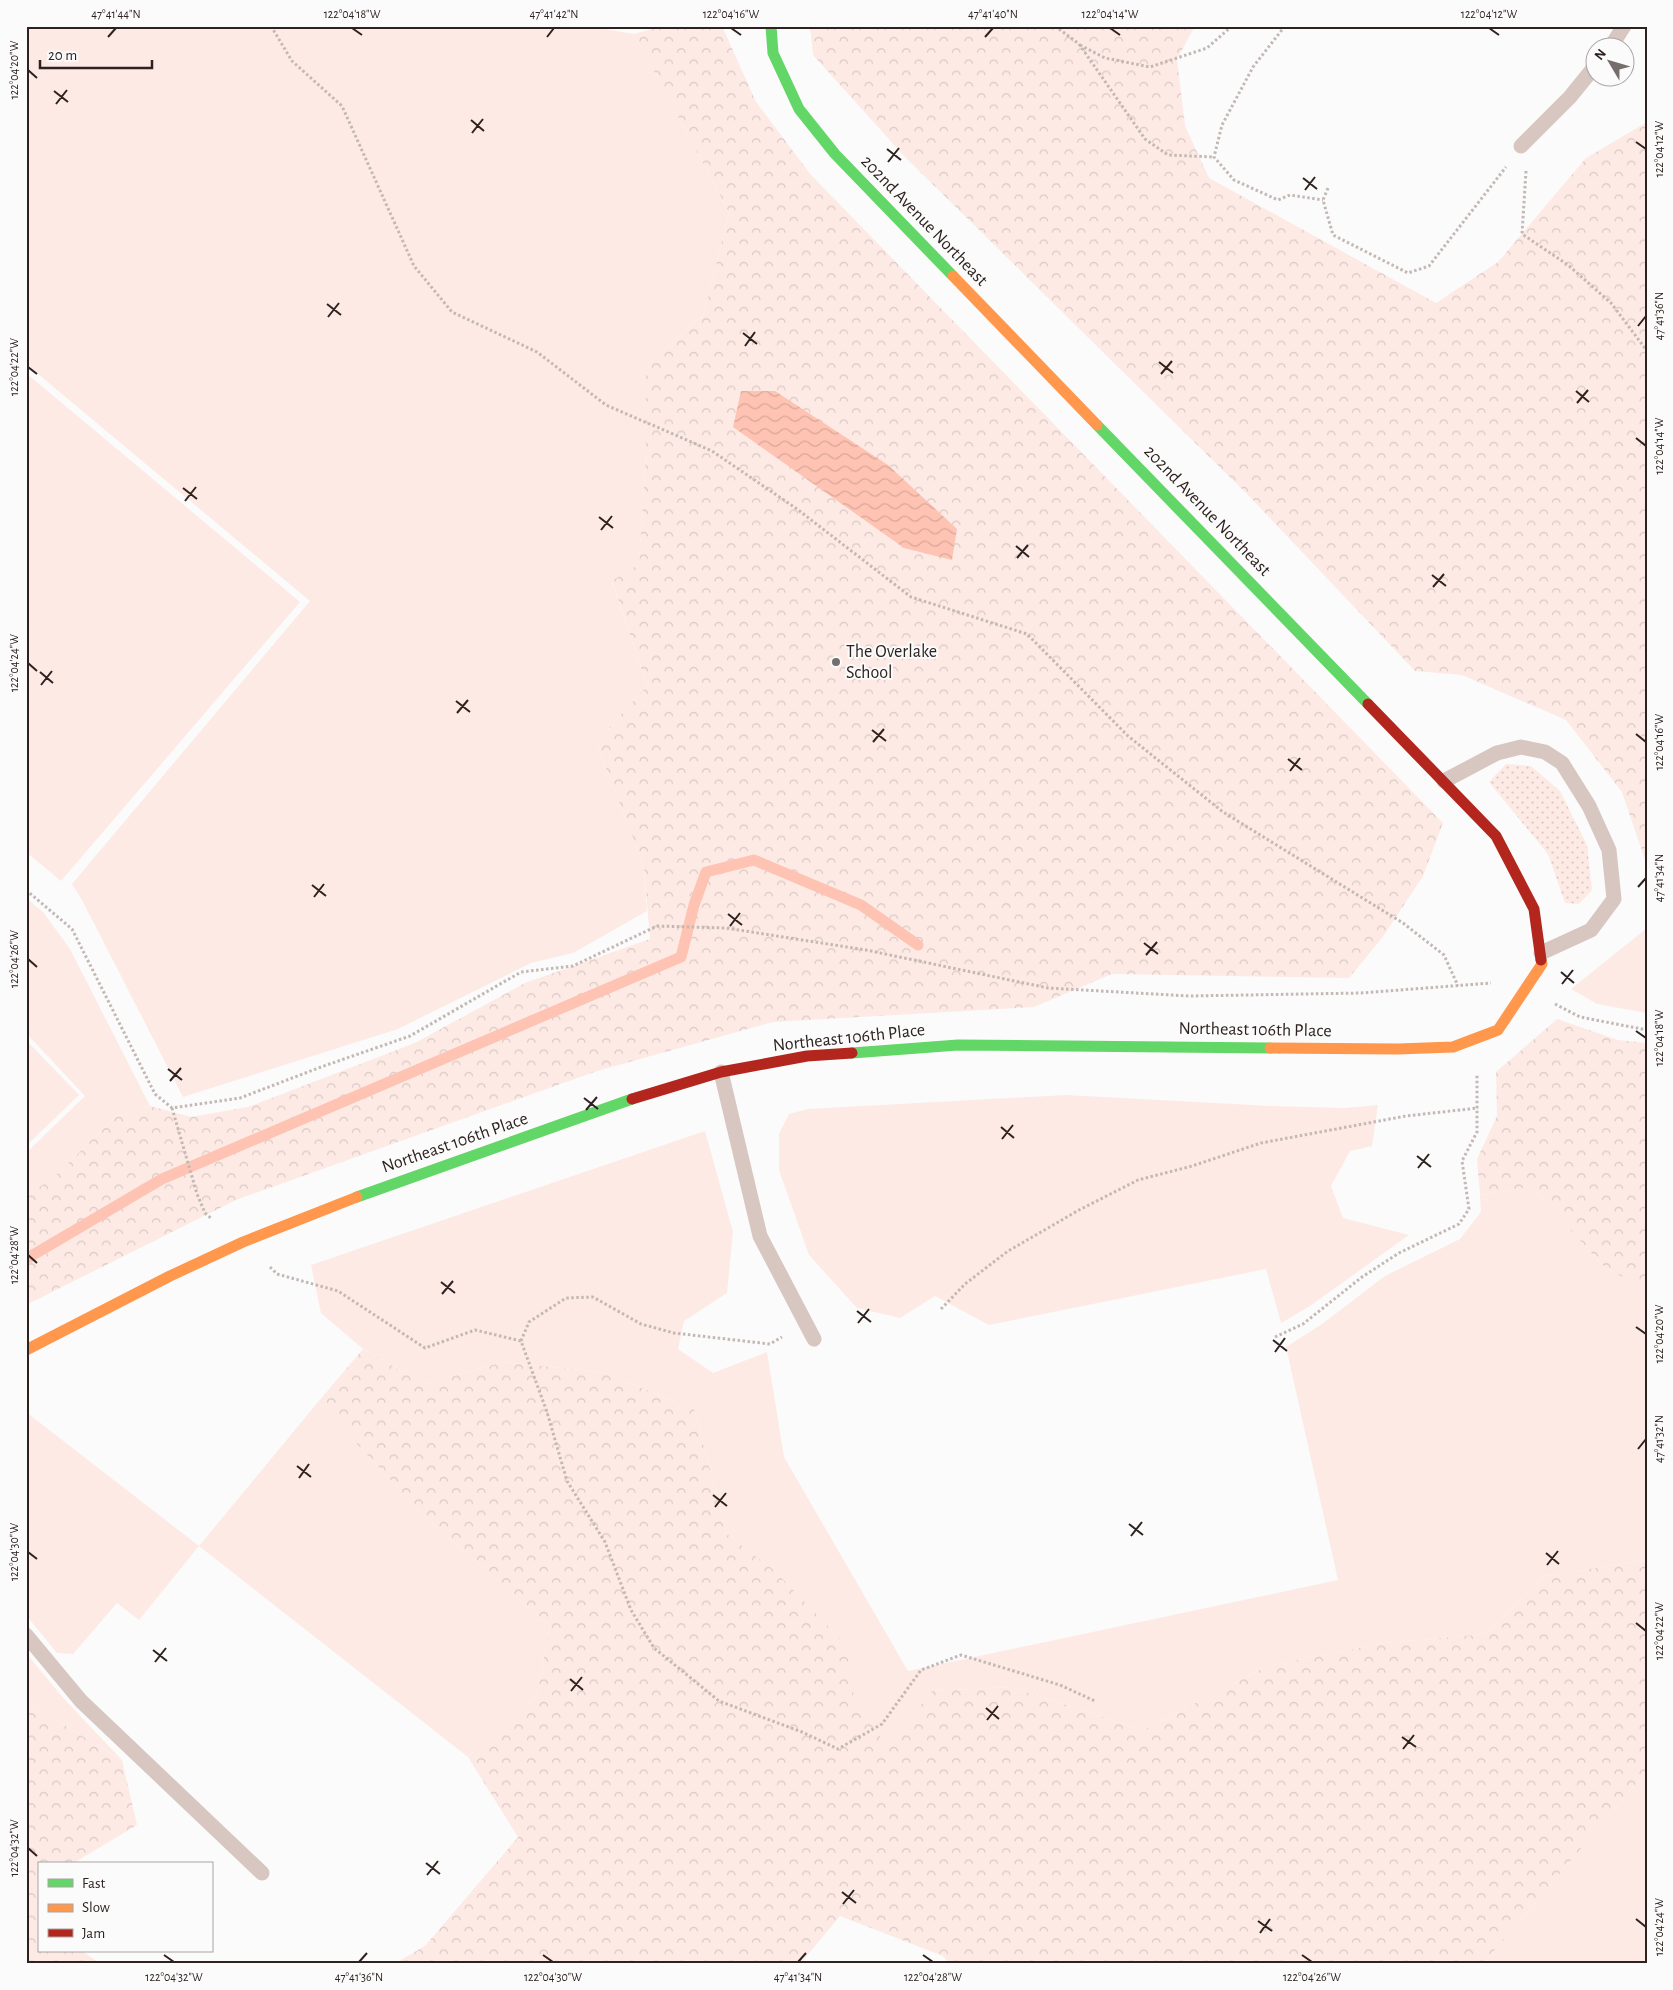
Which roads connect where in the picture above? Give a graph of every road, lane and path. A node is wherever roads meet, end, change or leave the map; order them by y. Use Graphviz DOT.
graph roads {
  1 [pos="271,26"];
  2 [pos="771,26"];
  3 [pos="1055,26"];
  4 [pos="1232,26"];
  5 [pos="1285,26"];
  6 [pos="1624,26"];
  7 [pos="1616,38"];
  8 [pos="1079,44"];
  9 [pos="1586,77"];
  10 [pos="1521,146"];
  11 [pos="1214,157"];
  12 [pos="1328,188"];
  13 [pos="1323,200"];
  14 [pos="1647,351"];
  15 [pos="1444,781"];
  16 [pos="26,890"];
  17 [pos="1541,958"];
  18 [pos="1496,984"];
  19 [pos="1458,986"];
  20 [pos="1550,1010"];
  21 [pos="1647,1030"];
  22 [pos="1477,1068"];
  23 [pos="720,1072"];
  24 [pos="172,1108"];
  25 [pos="1478,1108"];
  26 [pos="219,1223"];
  27 [pos="265,1261"];
  28 [pos="941,1309"];
  29 [pos="804,1321"];
  30 [pos="1275,1337"];
  31 [pos="814,1339"];
  32 [pos="521,1341"];
  33 [pos="26,1350"];
  34 [pos="26,1635"];
  35 [pos="1095,1701"];
  36 [pos="262,1873"];
  1 -- 19 [label="path"];
  2 -- 15 [label="street, 202nd Avenue Northeast"];
  3 -- 8 [label="path"];
  4 -- 8 [label="path"];
  5 -- 11 [label="path"];
  6 -- 7 [label="lane"];
  8 -- 11 [label="path"];
  9 -- 10 [label="lane"];
  10 -- 13 [label="path"];
  10 -- 14 [label="path"];
  11 -- 13 [label="path"];
  12 -- 13 [label="path"];
  15 -- 17 [label="street, 202nd Avenue Northeast"];
  15 -- 17 [label="lane"];
  16 -- 24 [label="path"];
  17 -- 23 [label="street, Northeast 106th Place"];
  18 -- 19 [label="path"];
  19 -- 24 [label="path"];
  20 -- 21 [label="path"];
  22 -- 25 [label="path"];
  23 -- 29 [label="lane"];
  23 -- 33 [label="street, Northeast 106th Place"];
  24 -- 26 [label="path"];
  25 -- 28 [label="path"];
  25 -- 30 [label="path"];
  27 -- 32 [label="path"];
  29 -- 31 [label="lane"];
  29 -- 32 [label="path"];
  32 -- 35 [label="path"];
  34 -- 36 [label="lane"];
}
